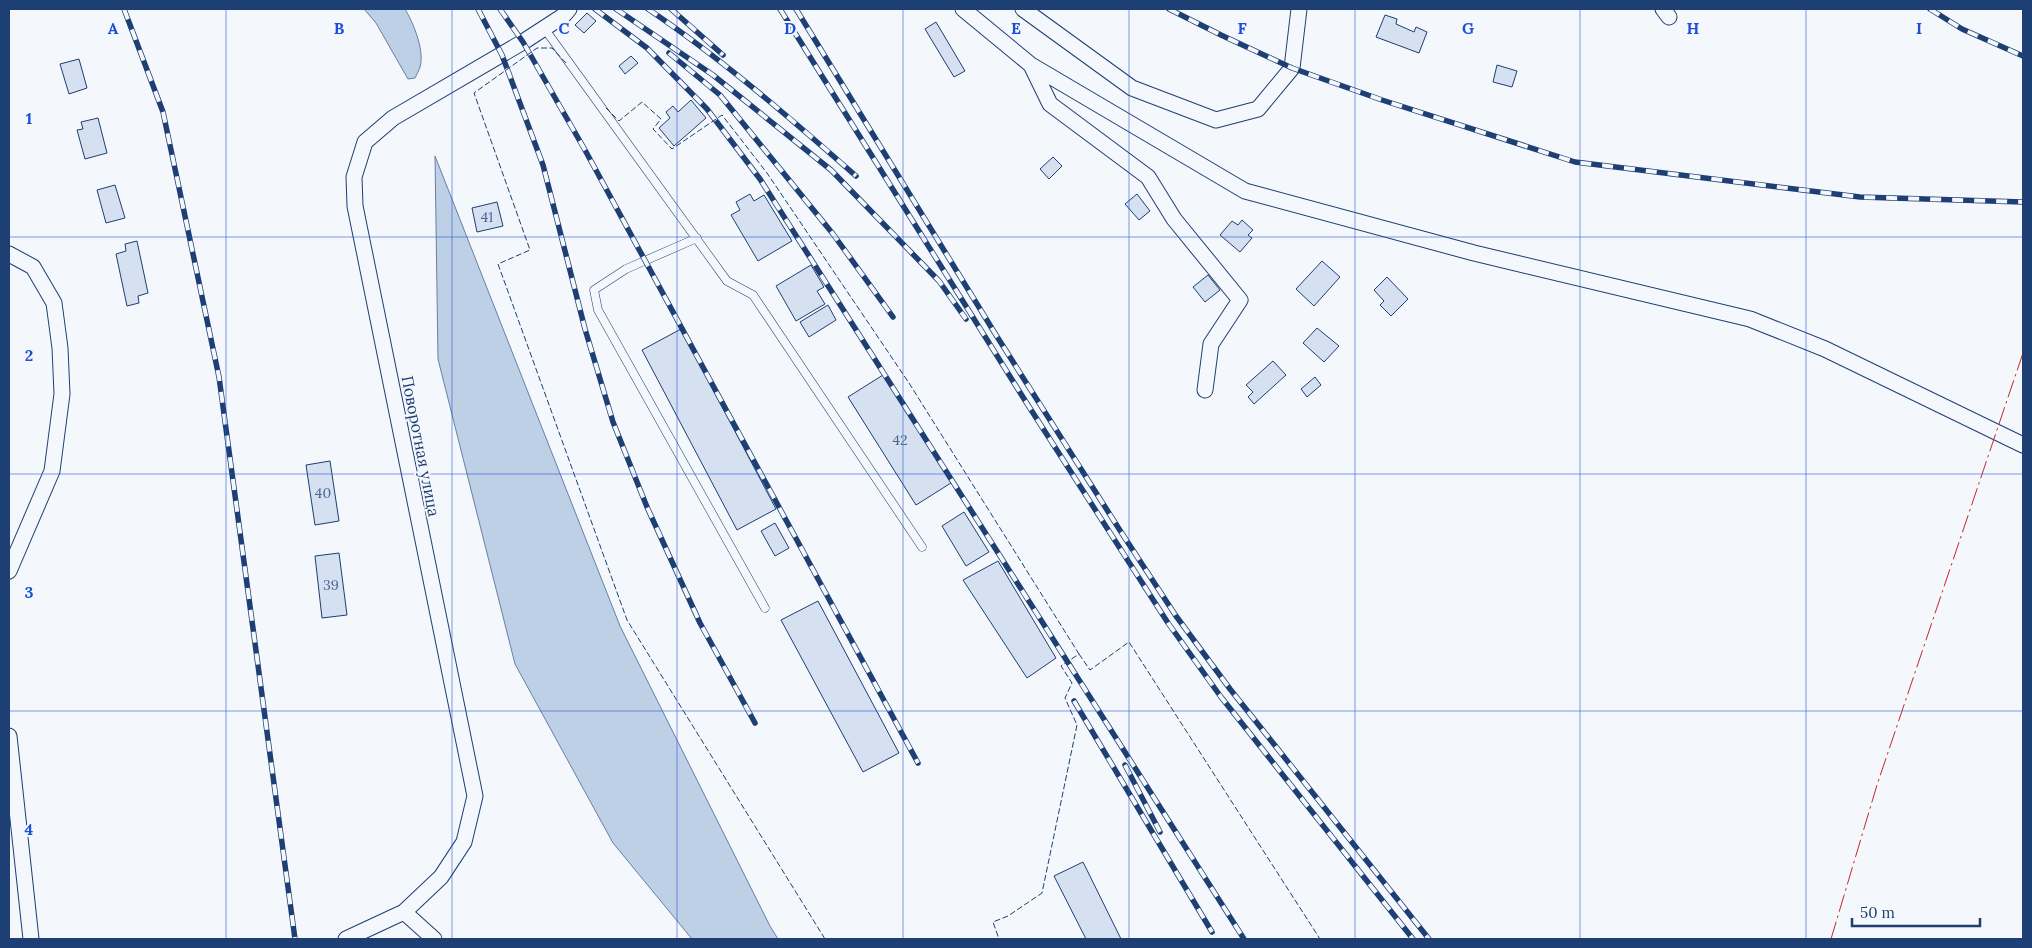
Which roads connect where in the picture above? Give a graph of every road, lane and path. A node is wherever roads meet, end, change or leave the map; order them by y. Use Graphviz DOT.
graph roads {
  1 [pos="569,9"];
  2 [pos="963,9"];
  3 [pos="1022,9"];
  4 [pos="1299,9"];
  5 [pos="544,28"];
  6 [pos="1031,65"];
  7 [pos="697,238"];
  8 [pos="9,254"];
  9 [pos="1204,390"];
  10 [pos="2023,445"];
  11 [pos="922,547"];
  12 [pos="9,571"];
  13 [pos="765,608"];
  14 [pos="9,736"];
  15 [pos="404,912"];
  16 [pos="31,939"];
  17 [pos="346,939"];
  18 [pos="434,939"];
  1 -- 5 [label="street, Поворотная улица"];
  2 -- 6 [label="street"];
  3 -- 4 [label="street"];
  5 -- 7 [label="lane"];
  5 -- 15 [label="street, Поворотная улица"];
  6 -- 9 [label="street"];
  6 -- 10 [label="street"];
  7 -- 11 [label="lane"];
  7 -- 13 [label="lane"];
  8 -- 12 [label="street"];
  14 -- 16 [label="street"];
  15 -- 17 [label="street, Поворотная улица"];
  15 -- 18 [label="street"];
}
